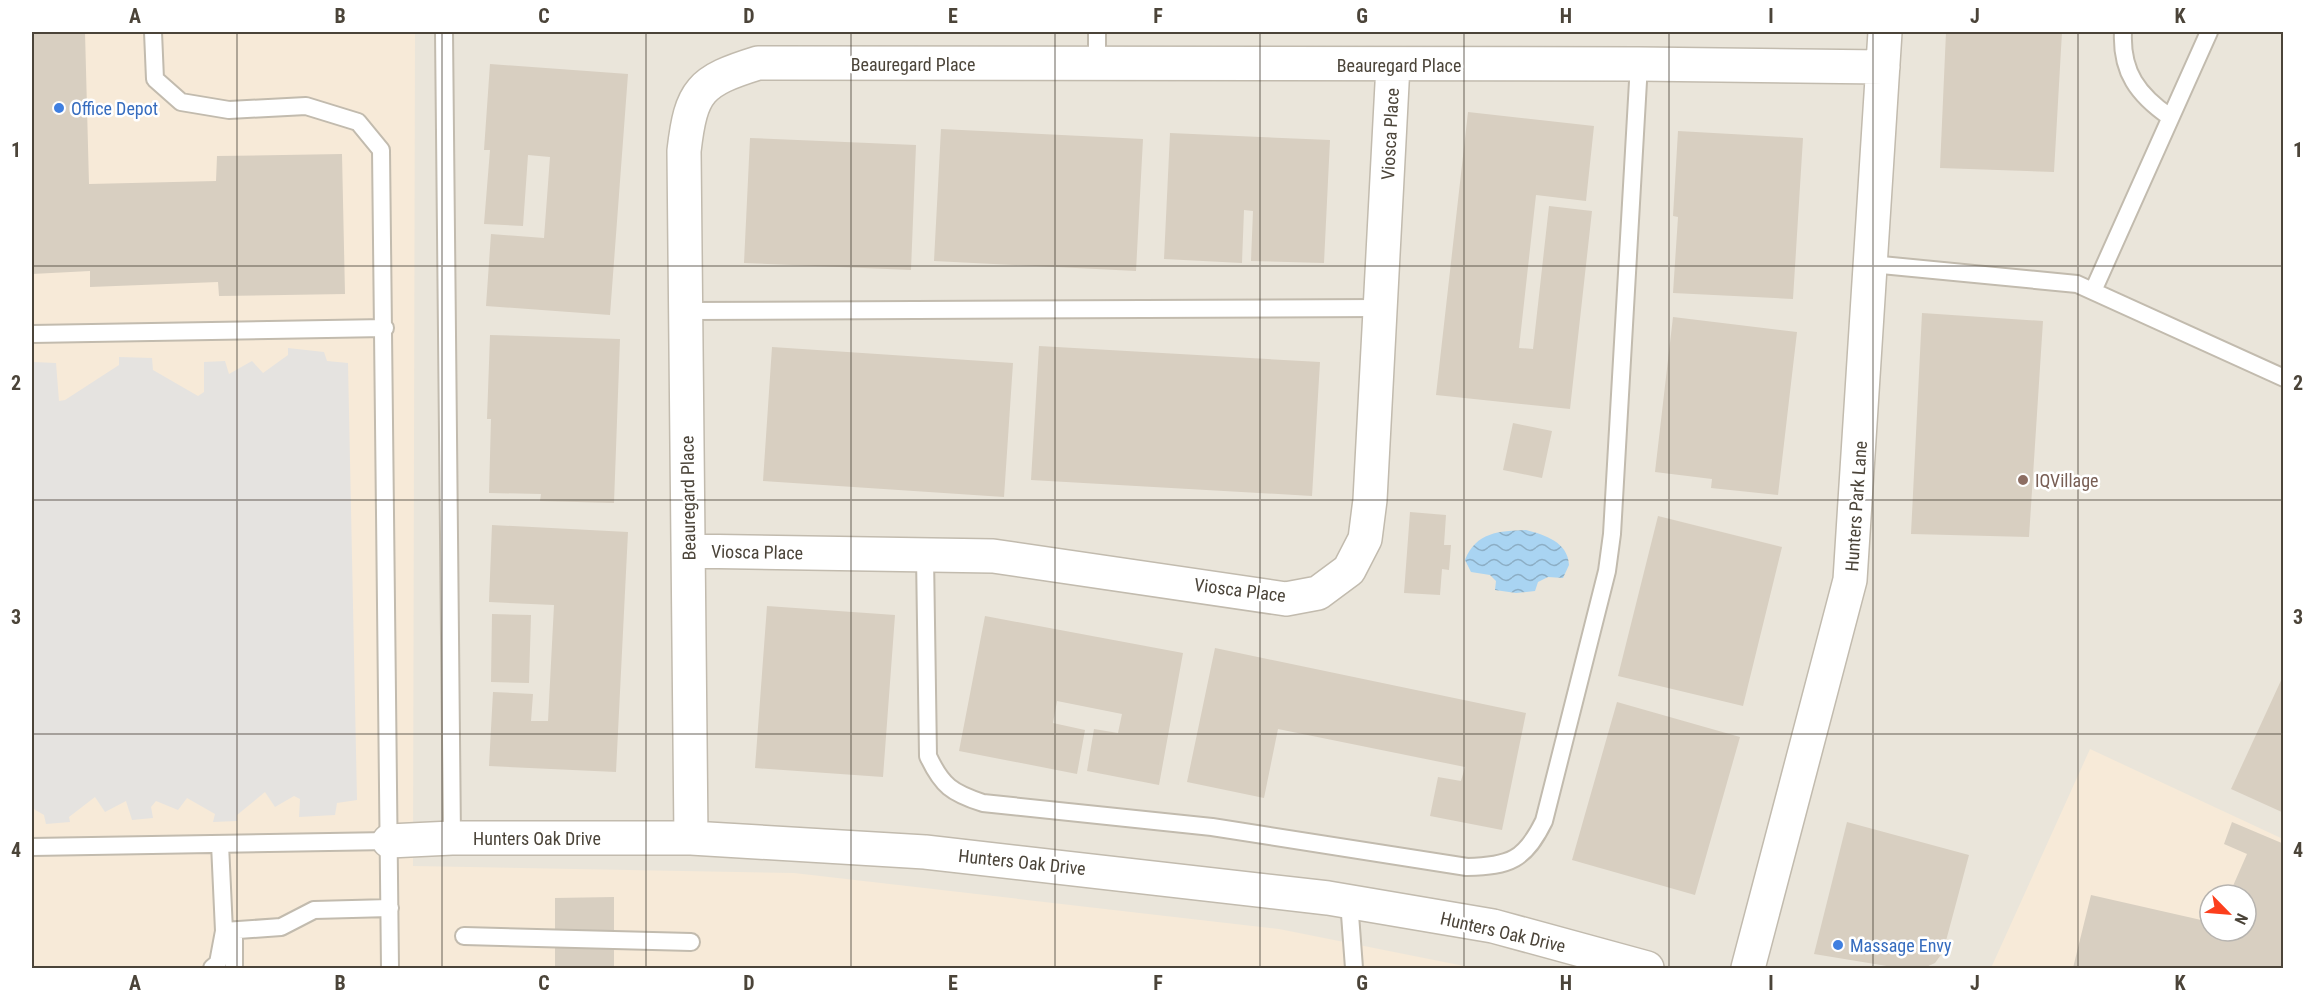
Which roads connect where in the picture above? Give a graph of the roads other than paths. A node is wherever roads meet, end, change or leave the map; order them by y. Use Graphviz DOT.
graph roads {
  1 [pos="153,32"];
  2 [pos="444,32"];
  3 [pos="1097,32"];
  4 [pos="1885,32"];
  5 [pos="2123,32"];
  6 [pos="2209,32"];
  7 [pos="1097,64"];
  8 [pos="1640,64"];
  9 [pos="1393,65"];
  10 [pos="1883,67"];
  11 [pos="2170,117"];
  12 [pos="1871,264"];
  13 [pos="2093,291"];
  14 [pos="1380,308"];
  15 [pos="686,311"];
  16 [pos="385,328"];
  17 [pos="32,334"];
  18 [pos="2283,378"];
  19 [pos="688,551"];
  20 [pos="925,556"];
  21 [pos="452,838"];
  22 [pos="691,838"];
  23 [pos="388,841"];
  24 [pos="220,844"];
  25 [pos="32,847"];
  26 [pos="1349,901"];
  27 [pos="390,908"];
  28 [pos="229,931"];
  29 [pos="464,936"];
  30 [pos="692,942"];
  31 [pos="1594,961"];
  32 [pos="212,969"];
  33 [pos="234,969"];
  34 [pos="390,969"];
  35 [pos="1354,969"];
  36 [pos="1647,969"];
  37 [pos="1748,969"];
  1 -- 16 [label="lane"];
  2 -- 21 [label="lane"];
  3 -- 7 [label="lane"];
  4 -- 10 [label="street, Hunters Park Lane"];
  5 -- 11 [label="lane"];
  6 -- 11 [label="lane"];
  7 -- 9 [label="street, Beauregard Place"];
  7 -- 15 [label="street, Beauregard Place"];
  8 -- 9 [label="street, Beauregard Place"];
  8 -- 10 [label="street, Beauregard Place"];
  8 -- 20 [label="lane"];
  9 -- 14 [label="street, Viosca Place"];
  10 -- 12 [label="street, Hunters Park Lane"];
  11 -- 13 [label="lane"];
  12 -- 13 [label="lane"];
  12 -- 37 [label="street, Hunters Park Lane"];
  13 -- 18 [label="lane"];
  14 -- 15 [label="lane"];
  14 -- 20 [label="street, Viosca Place"];
  15 -- 19 [label="street, Beauregard Place"];
  16 -- 17 [label="lane"];
  16 -- 23 [label="lane"];
  19 -- 20 [label="street, Viosca Place"];
  19 -- 22 [label="street, Beauregard Place"];
  21 -- 22 [label="street, Hunters Oak Drive"];
  21 -- 23 [label="street, Hunters Oak Drive"];
  22 -- 26 [label="street, Hunters Oak Drive"];
  23 -- 24 [label="lane"];
  23 -- 27 [label="lane"];
  24 -- 25 [label="lane"];
  24 -- 28 [label="lane"];
  26 -- 31 [label="street, Hunters Oak Drive"];
  26 -- 35 [label="lane"];
  27 -- 28 [label="lane"];
  27 -- 34 [label="lane"];
  28 -- 32 [label="lane"];
  28 -- 33 [label="lane"];
  29 -- 30 [label="lane"];
  31 -- 36 [label="street, Hunters Oak Drive"];
}
